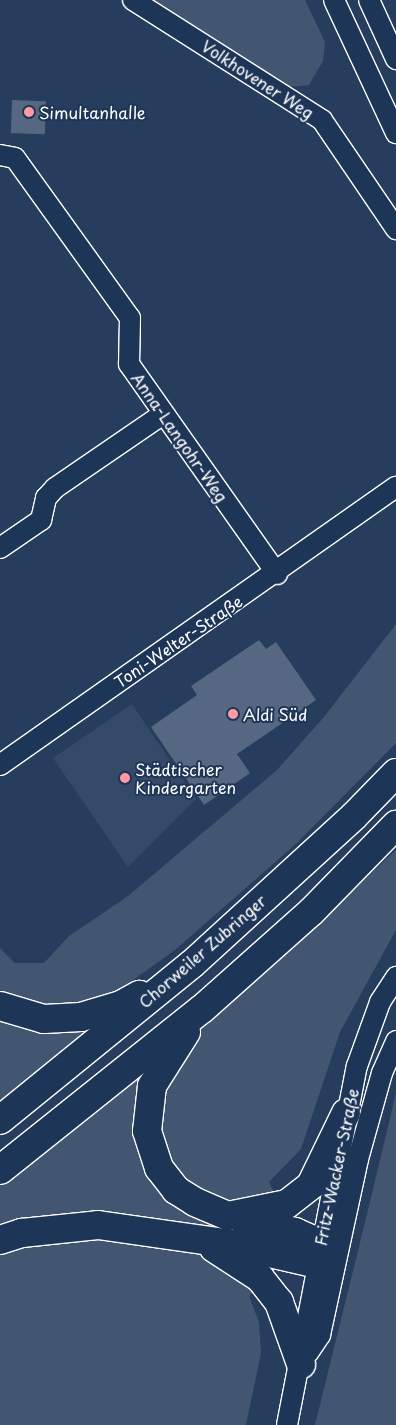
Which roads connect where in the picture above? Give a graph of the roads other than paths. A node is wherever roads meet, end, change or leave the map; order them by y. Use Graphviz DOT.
graph roads {
  1 [pos="133,0"];
  2 [pos="334,0"];
  3 [pos="369,0"];
  4 [pos="396,59"];
  5 [pos="396,134"];
  6 [pos="0,155"];
  7 [pos="396,229"];
  8 [pos="163,414"];
  9 [pos="396,486"];
  10 [pos="396,501"];
  11 [pos="356,518"];
  12 [pos="0,548"];
  13 [pos="277,574"];
  14 [pos="0,765"];
  15 [pos="396,772"];
  16 [pos="396,825"];
  17 [pos="192,964"];
  18 [pos="396,978"];
  19 [pos="0,1006"];
  20 [pos="202,1009"];
  21 [pos="396,1041"];
  22 [pos="346,1113"];
  23 [pos="0,1120"];
  24 [pos="0,1170"];
  25 [pos="228,1216"];
  26 [pos="195,1238"];
  27 [pos="0,1240"];
  28 [pos="327,1253"];
  29 [pos="301,1364"];
  30 [pos="287,1425"];
  1 -- 7 [label="street, Volkhovener Weg"];
  2 -- 5 [label="street"];
  3 -- 4 [label="street"];
  6 -- 8 [label="street, Anna-Langohr-Weg"];
  8 -- 12 [label="street"];
  8 -- 13 [label="street, Anna-Langohr-Weg"];
  9 -- 11 [label="street, Toni-Welter-Straße"];
  10 -- 11 [label="street, Toni-Welter-Straße"];
  11 -- 13 [label="street, Toni-Welter-Straße"];
  13 -- 14 [label="street, Toni-Welter-Straße"];
  15 -- 17 [label="highway, Chorweiler Zubringer"];
  16 -- 20 [label="highway"];
  17 -- 19 [label="highway"];
  17 -- 23 [label="highway, Chorweiler Zubringer"];
  18 -- 22 [label="street, Fritz-Wacker-Straße"];
  20 -- 24 [label="highway"];
  20 -- 25 [label="highway"];
  21 -- 28 [label="street, Fritz-Wacker-Straße"];
  22 -- 25 [label="highway"];
  22 -- 28 [label="street, Fritz-Wacker-Straße"];
  25 -- 28 [label="highway"];
  26 -- 27 [label="highway"];
  26 -- 28 [label="highway"];
  26 -- 29 [label="highway"];
  28 -- 29 [label="street, Fritz-Wacker-Straße"];
  29 -- 30 [label="street, Fritz-Wacker-Straße"];
}
